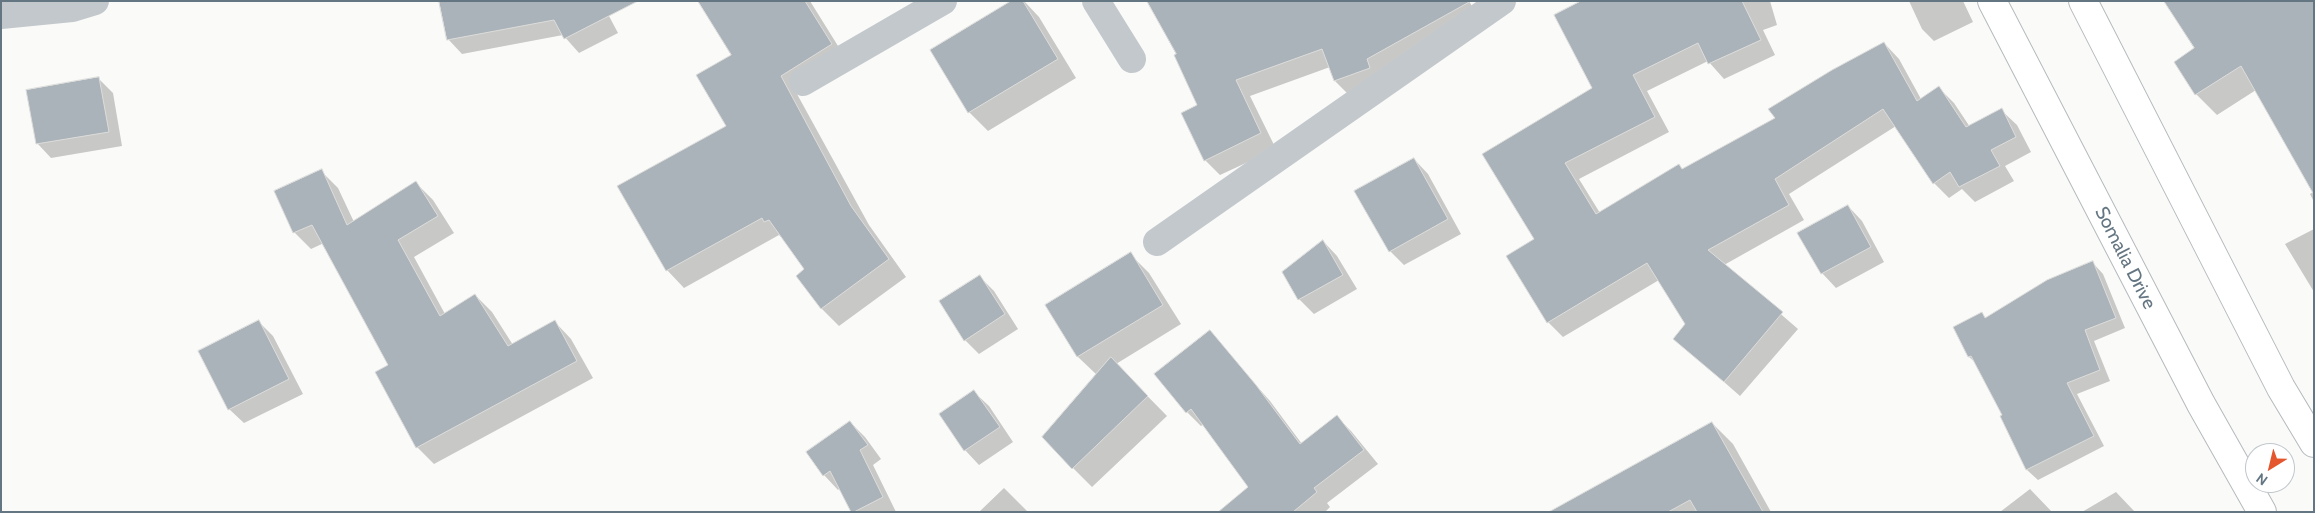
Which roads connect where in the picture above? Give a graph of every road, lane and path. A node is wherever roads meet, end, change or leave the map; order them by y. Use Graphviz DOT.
graph roads {
  1 [pos="95,1"];
  2 [pos="943,1"];
  3 [pos="1096,1"];
  4 [pos="1502,1"];
  5 [pos="1992,1"];
  6 [pos="2083,1"];
  7 [pos="1,15"];
  8 [pos="1132,59"];
  9 [pos="803,82"];
  10 [pos="1157,242"];
  11 [pos="2314,443"];
  12 [pos="2262,512"];
  1 -- 7 [label="street"];
  2 -- 9 [label="street"];
  3 -- 8 [label="street"];
  4 -- 10 [label="street"];
  5 -- 12 [label="main road, Somalia Drive"];
  6 -- 11 [label="main road"];
}
